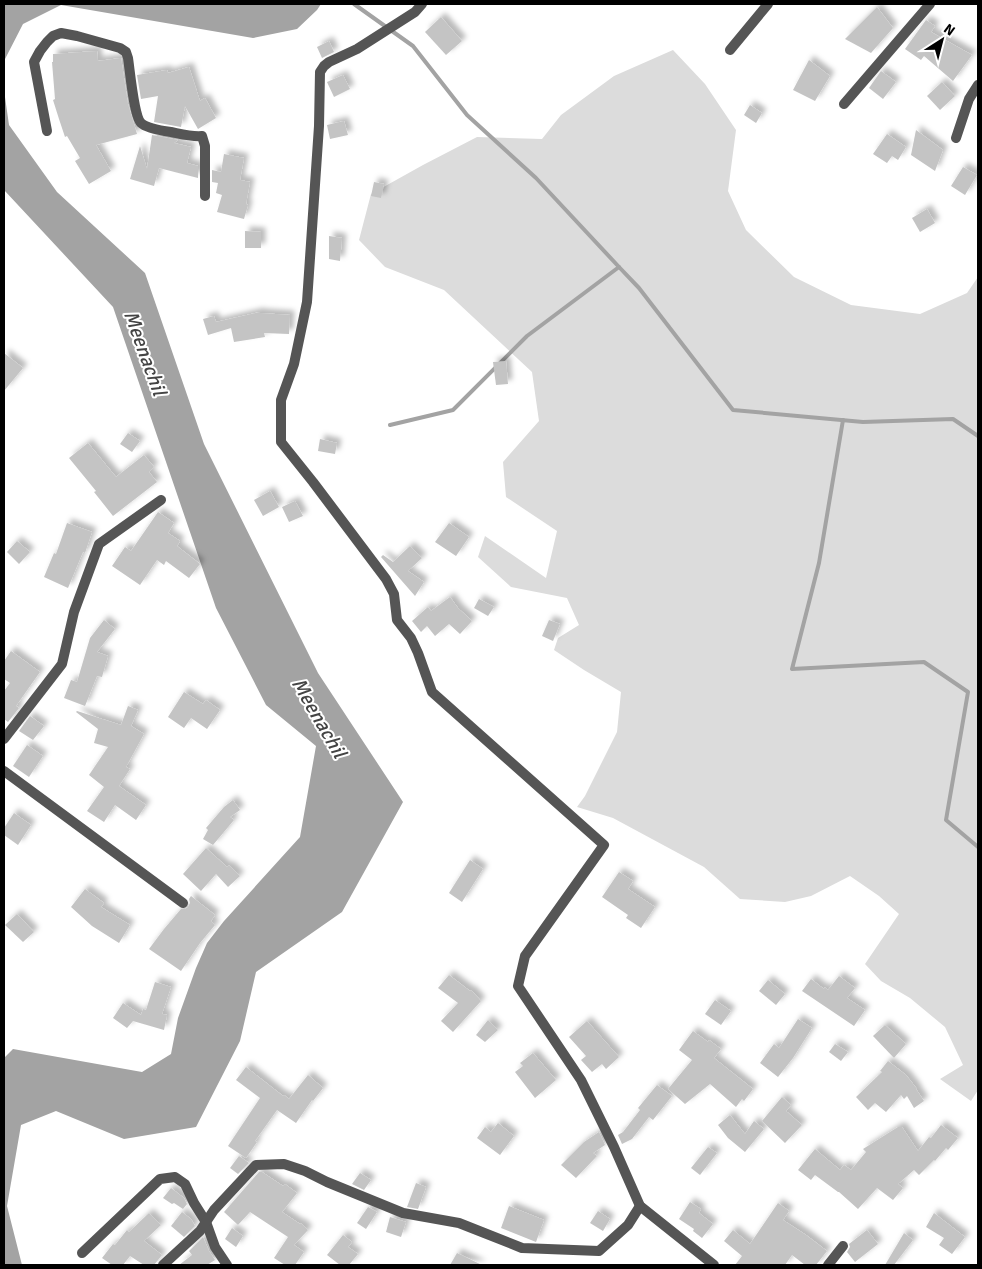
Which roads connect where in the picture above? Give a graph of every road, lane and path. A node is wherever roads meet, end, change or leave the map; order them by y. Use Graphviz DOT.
graph roads {
  1 [pos="422,4"];
  2 [pos="768,4"];
  3 [pos="930,4"];
  4 [pos="730,50"];
  5 [pos="978,85"];
  6 [pos="844,104"];
  7 [pos="47,131"];
  8 [pos="956,138"];
  9 [pos="205,196"];
  10 [pos="161,500"];
  11 [pos="4,739"];
  12 [pos="4,772"];
  13 [pos="183,903"];
  14 [pos="640,1206"];
  15 [pos="206,1222"];
  16 [pos="843,1246"];
  17 [pos="82,1253"];
  18 [pos="163,1265"];
  19 [pos="227,1265"];
  20 [pos="714,1265"];
  21 [pos="828,1265"];
  1 -- 14 [label="street"];
  2 -- 4 [label="street"];
  3 -- 6 [label="street"];
  5 -- 8 [label="street"];
  7 -- 9 [label="street"];
  10 -- 11 [label="street"];
  12 -- 13 [label="street"];
  14 -- 15 [label="street"];
  14 -- 20 [label="street"];
  15 -- 17 [label="street"];
  15 -- 18 [label="street"];
  15 -- 19 [label="street"];
  16 -- 21 [label="street"];
}
